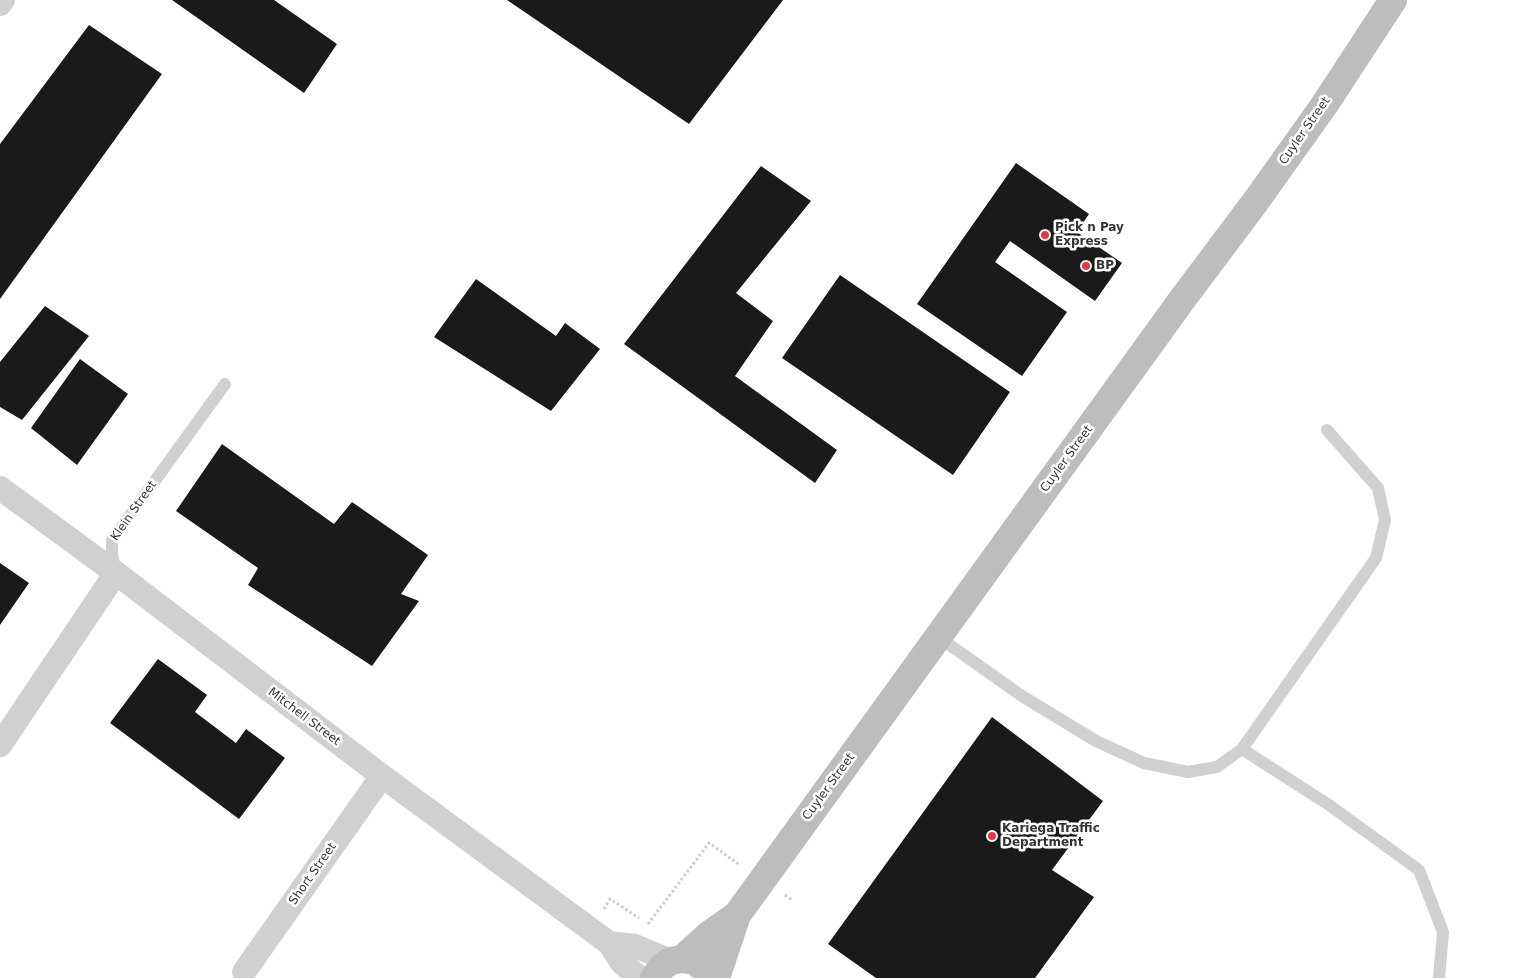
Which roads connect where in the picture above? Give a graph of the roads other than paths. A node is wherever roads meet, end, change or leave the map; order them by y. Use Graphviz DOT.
graph roads {
  1 [pos="3,0"];
  2 [pos="1393,0"];
  3 [pos="0,4"];
  4 [pos="225,384"];
  5 [pos="1326,430"];
  6 [pos="0,488"];
  7 [pos="116,573"];
  8 [pos="938,636"];
  9 [pos="0,745"];
  10 [pos="1242,749"];
  11 [pos="382,776"];
  12 [pos="737,915"];
  13 [pos="600,936"];
  14 [pos="669,966"];
  15 [pos="244,972"];
  16 [pos="640,978"];
  17 [pos="711,978"];
  18 [pos="716,978"];
  19 [pos="1439,978"];
  1 -- 3 [label="street"];
  2 -- 8 [label="main road, Cuyler Street"];
  4 -- 7 [label="lane, Klein Street"];
  5 -- 10 [label="lane"];
  6 -- 7 [label="street, Mitchell Street"];
  7 -- 9 [label="street"];
  7 -- 11 [label="street, Mitchell Street"];
  8 -- 10 [label="lane"];
  8 -- 12 [label="main road, Cuyler Street"];
  10 -- 19 [label="lane"];
  11 -- 13 [label="street, Mitchell Street"];
  11 -- 15 [label="street, Short Street"];
  12 -- 14 [label="main road, Cuyler Street"];
  12 -- 18 [label="main road, Cuyler Street"];
  13 -- 14 [label="street, Mitchell Street"];
  13 -- 16 [label="street, Mitchell Street"];
  14 -- 17 [label="main road"];
}
